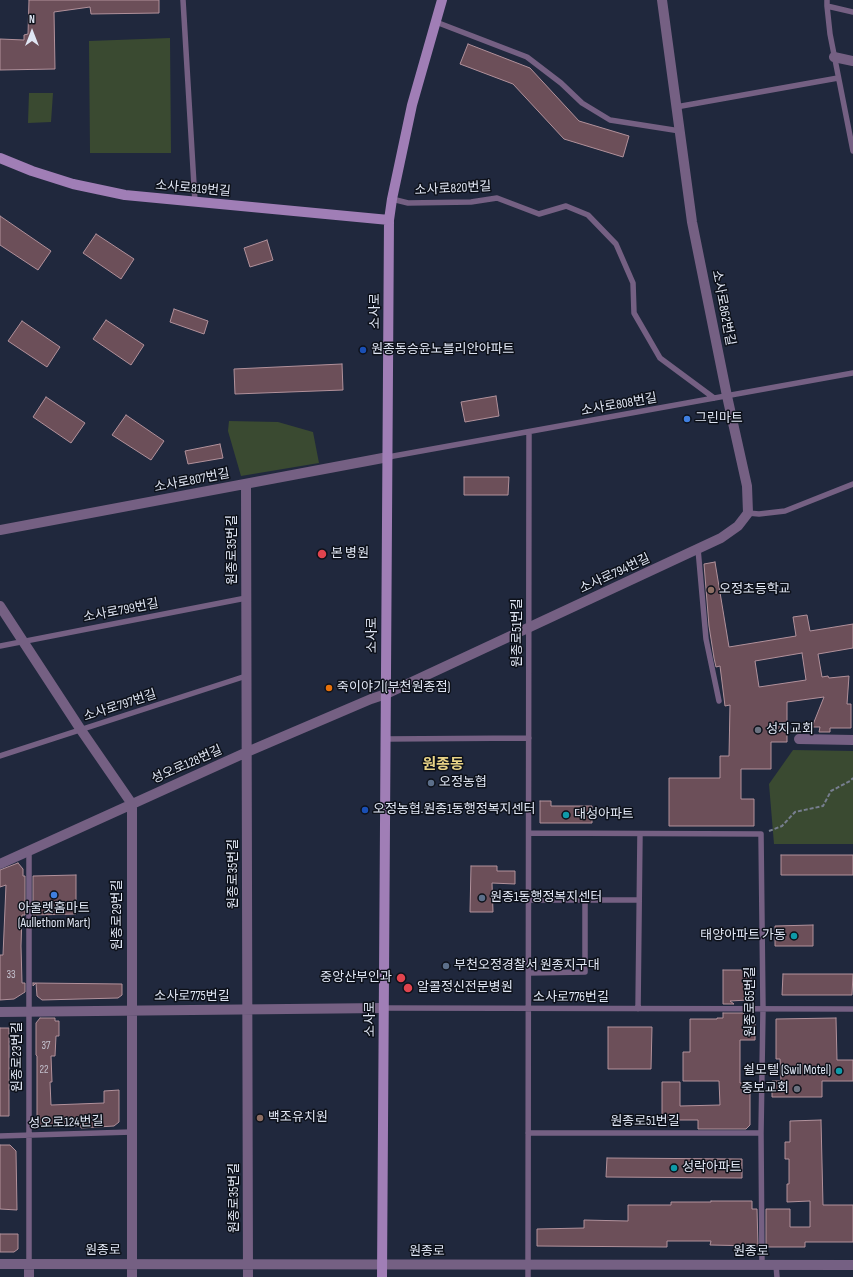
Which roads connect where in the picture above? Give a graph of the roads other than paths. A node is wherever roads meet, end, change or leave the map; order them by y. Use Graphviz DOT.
graph roads {
  1 [pos="183,0"];
  2 [pos="442,0"];
  3 [pos="662,0"];
  4 [pos="827,3"];
  5 [pos="853,12"];
  6 [pos="436,22"];
  7 [pos="834,58"];
  8 [pos="853,61"];
  9 [pos="838,78"];
  10 [pos="676,107"];
  11 [pos="680,131"];
  12 [pos="853,152"];
  13 [pos="0,158"];
  14 [pos="392,199"];
  15 [pos="195,202"];
  16 [pos="389,220"];
  17 [pos="853,373"];
  18 [pos="727,396"];
  19 [pos="714,398"];
  20 [pos="529,433"];
  21 [pos="388,457"];
  22 [pos="246,484"];
  23 [pos="853,484"];
  24 [pos="748,513"];
  25 [pos="0,530"];
  26 [pos="698,549"];
  27 [pos="246,598"];
  28 [pos="0,606"];
  29 [pos="529,628"];
  30 [pos="24,641"];
  31 [pos="0,646"];
  32 [pos="246,676"];
  33 [pos="386,694"];
  34 [pos="719,701"];
  35 [pos="81,730"];
  36 [pos="529,738"];
  37 [pos="386,739"];
  38 [pos="799,739"];
  39 [pos="853,740"];
  40 [pos="247,752"];
  41 [pos="0,756"];
  42 [pos="132,804"];
  43 [pos="530,833"];
  44 [pos="640,834"];
  45 [pos="29,851"];
  46 [pos="0,864"];
  47 [pos="529,900"];
  48 [pos="585,900"];
  49 [pos="639,900"];
  50 [pos="529,973"];
  51 [pos="384,1008"];
  52 [pos="528,1009"];
  53 [pos="638,1009"];
  54 [pos="763,1009"];
  55 [pos="853,1009"];
  56 [pos="131,1010"];
  57 [pos="247,1010"];
  58 [pos="29,1011"];
  59 [pos="0,1012"];
  60 [pos="132,1132"];
  61 [pos="528,1133"];
  62 [pos="761,1133"];
  63 [pos="29,1135"];
  64 [pos="0,1136"];
  65 [pos="0,1264"];
  66 [pos="29,1264"];
  67 [pos="132,1264"];
  68 [pos="248,1264"];
  69 [pos="382,1265"];
  70 [pos="528,1265"];
  71 [pos="762,1265"];
  72 [pos="776,1265"];
  73 [pos="853,1265"];
  74 [pos="29,1277"];
  75 [pos="132,1277"];
  76 [pos="248,1277"];
  77 [pos="382,1277"];
  78 [pos="528,1277"];
  79 [pos="777,1277"];
  1 -- 15 [label="lane"];
  2 -- 6 [label="street, 소사로"];
  3 -- 10 [label="street, 소사로862번길"];
  4 -- 5 [label="lane"];
  4 -- 7 [label="lane"];
  6 -- 11 [label="lane"];
  6 -- 14 [label="street, 소사로"];
  7 -- 8 [label="street"];
  7 -- 9 [label="lane"];
  9 -- 10 [label="lane"];
  9 -- 12 [label="lane"];
  10 -- 11 [label="street, 소사로862번길"];
  11 -- 18 [label="street, 소사로862번길"];
  13 -- 15 [label="street, 소사로819번길"];
  14 -- 16 [label="street, 소사로"];
  14 -- 19 [label="lane, 소사로820번길"];
  15 -- 16 [label="street, 소사로819번길"];
  16 -- 21 [label="street, 소사로"];
  17 -- 18 [label="lane, 소사로808번길"];
  18 -- 19 [label="lane, 소사로808번길"];
  18 -- 24 [label="street, 소사로862번길"];
  19 -- 20 [label="lane, 소사로808번길"];
  20 -- 21 [label="lane, 소사로808번길"];
  20 -- 29 [label="lane, 원종로51번길"];
  21 -- 22 [label="street, 소사로807번길"];
  21 -- 33 [label="street, 소사로"];
  22 -- 25 [label="street, 소사로807번길"];
  22 -- 27 [label="street, 원종로35번길"];
  23 -- 24 [label="lane"];
  24 -- 26 [label="street, 소사로794번길"];
  26 -- 29 [label="street, 소사로794번길"];
  26 -- 34 [label="lane"];
  27 -- 30 [label="lane, 소사로799번길"];
  27 -- 32 [label="street, 원종로35번길"];
  28 -- 30 [label="street"];
  29 -- 33 [label="street, 소사로794번길"];
  29 -- 36 [label="lane, 원종로51번길"];
  30 -- 31 [label="lane, 소사로799번길"];
  30 -- 35 [label="street"];
  32 -- 35 [label="lane, 소사로797번길"];
  32 -- 40 [label="street, 원종로35번길"];
  33 -- 37 [label="street, 소사로"];
  33 -- 40 [label="street, 성오로128번길"];
  35 -- 41 [label="lane, 소사로797번길"];
  35 -- 42 [label="street"];
  36 -- 37 [label="lane"];
  36 -- 43 [label="lane, 원종로51번길"];
  37 -- 51 [label="street, 소사로"];
  38 -- 39 [label="street"];
  40 -- 42 [label="street, 성오로128번길"];
  40 -- 57 [label="street, 원종로35번길"];
  42 -- 45 [label="street, 성오로128번길"];
  42 -- 56 [label="street, 원종로29번길"];
  43 -- 44 [label="lane"];
  43 -- 47 [label="lane, 원종로51번길"];
  44 -- 49 [label="lane"];
  44 -- 54 [label="lane, 원종로65번길"];
  45 -- 46 [label="street, 성오로128번길"];
  45 -- 58 [label="lane, 원종로23번길"];
  47 -- 48 [label="lane"];
  47 -- 50 [label="lane, 원종로51번길"];
  48 -- 49 [label="lane"];
  48 -- 50 [label="lane"];
  49 -- 53 [label="lane"];
  50 -- 52 [label="lane, 원종로51번길"];
  51 -- 52 [label="lane, 소사로776번길"];
  51 -- 57 [label="street, 소사로775번길"];
  51 -- 69 [label="street, 소사로"];
  52 -- 53 [label="lane, 소사로776번길"];
  52 -- 61 [label="lane, 원종로51번길"];
  53 -- 54 [label="lane, 소사로776번길"];
  54 -- 55 [label="lane, 소사로776번길"];
  54 -- 62 [label="lane, 원종로65번길"];
  56 -- 57 [label="street, 소사로775번길"];
  56 -- 58 [label="street, 소사로775번길"];
  56 -- 60 [label="street, 원종로29번길"];
  57 -- 68 [label="street, 원종로35번길"];
  58 -- 59 [label="street, 소사로775번길"];
  58 -- 63 [label="lane, 원종로23번길"];
  60 -- 63 [label="lane, 성오로124번길"];
  60 -- 67 [label="street, 원종로29번길"];
  61 -- 62 [label="lane, 원종로51번길"];
  61 -- 70 [label="lane, 원종로51번길"];
  62 -- 71 [label="lane, 원종로65번길"];
  63 -- 64 [label="lane, 성오로124번길"];
  63 -- 66 [label="lane, 원종로23번길"];
  65 -- 66 [label="street, 원종로"];
  66 -- 67 [label="street, 원종로"];
  66 -- 74 [label="street"];
  67 -- 68 [label="street, 원종로"];
  67 -- 75 [label="street, 원종로29번길"];
  68 -- 69 [label="street, 원종로"];
  68 -- 76 [label="street, 원종로35번길"];
  69 -- 70 [label="street, 원종로"];
  69 -- 77 [label="street, 소사로"];
  70 -- 71 [label="street, 원종로"];
  70 -- 78 [label="lane, 원종로51번길"];
  71 -- 72 [label="street, 원종로"];
  72 -- 73 [label="street, 원종로"];
  72 -- 79 [label="lane"];
}
